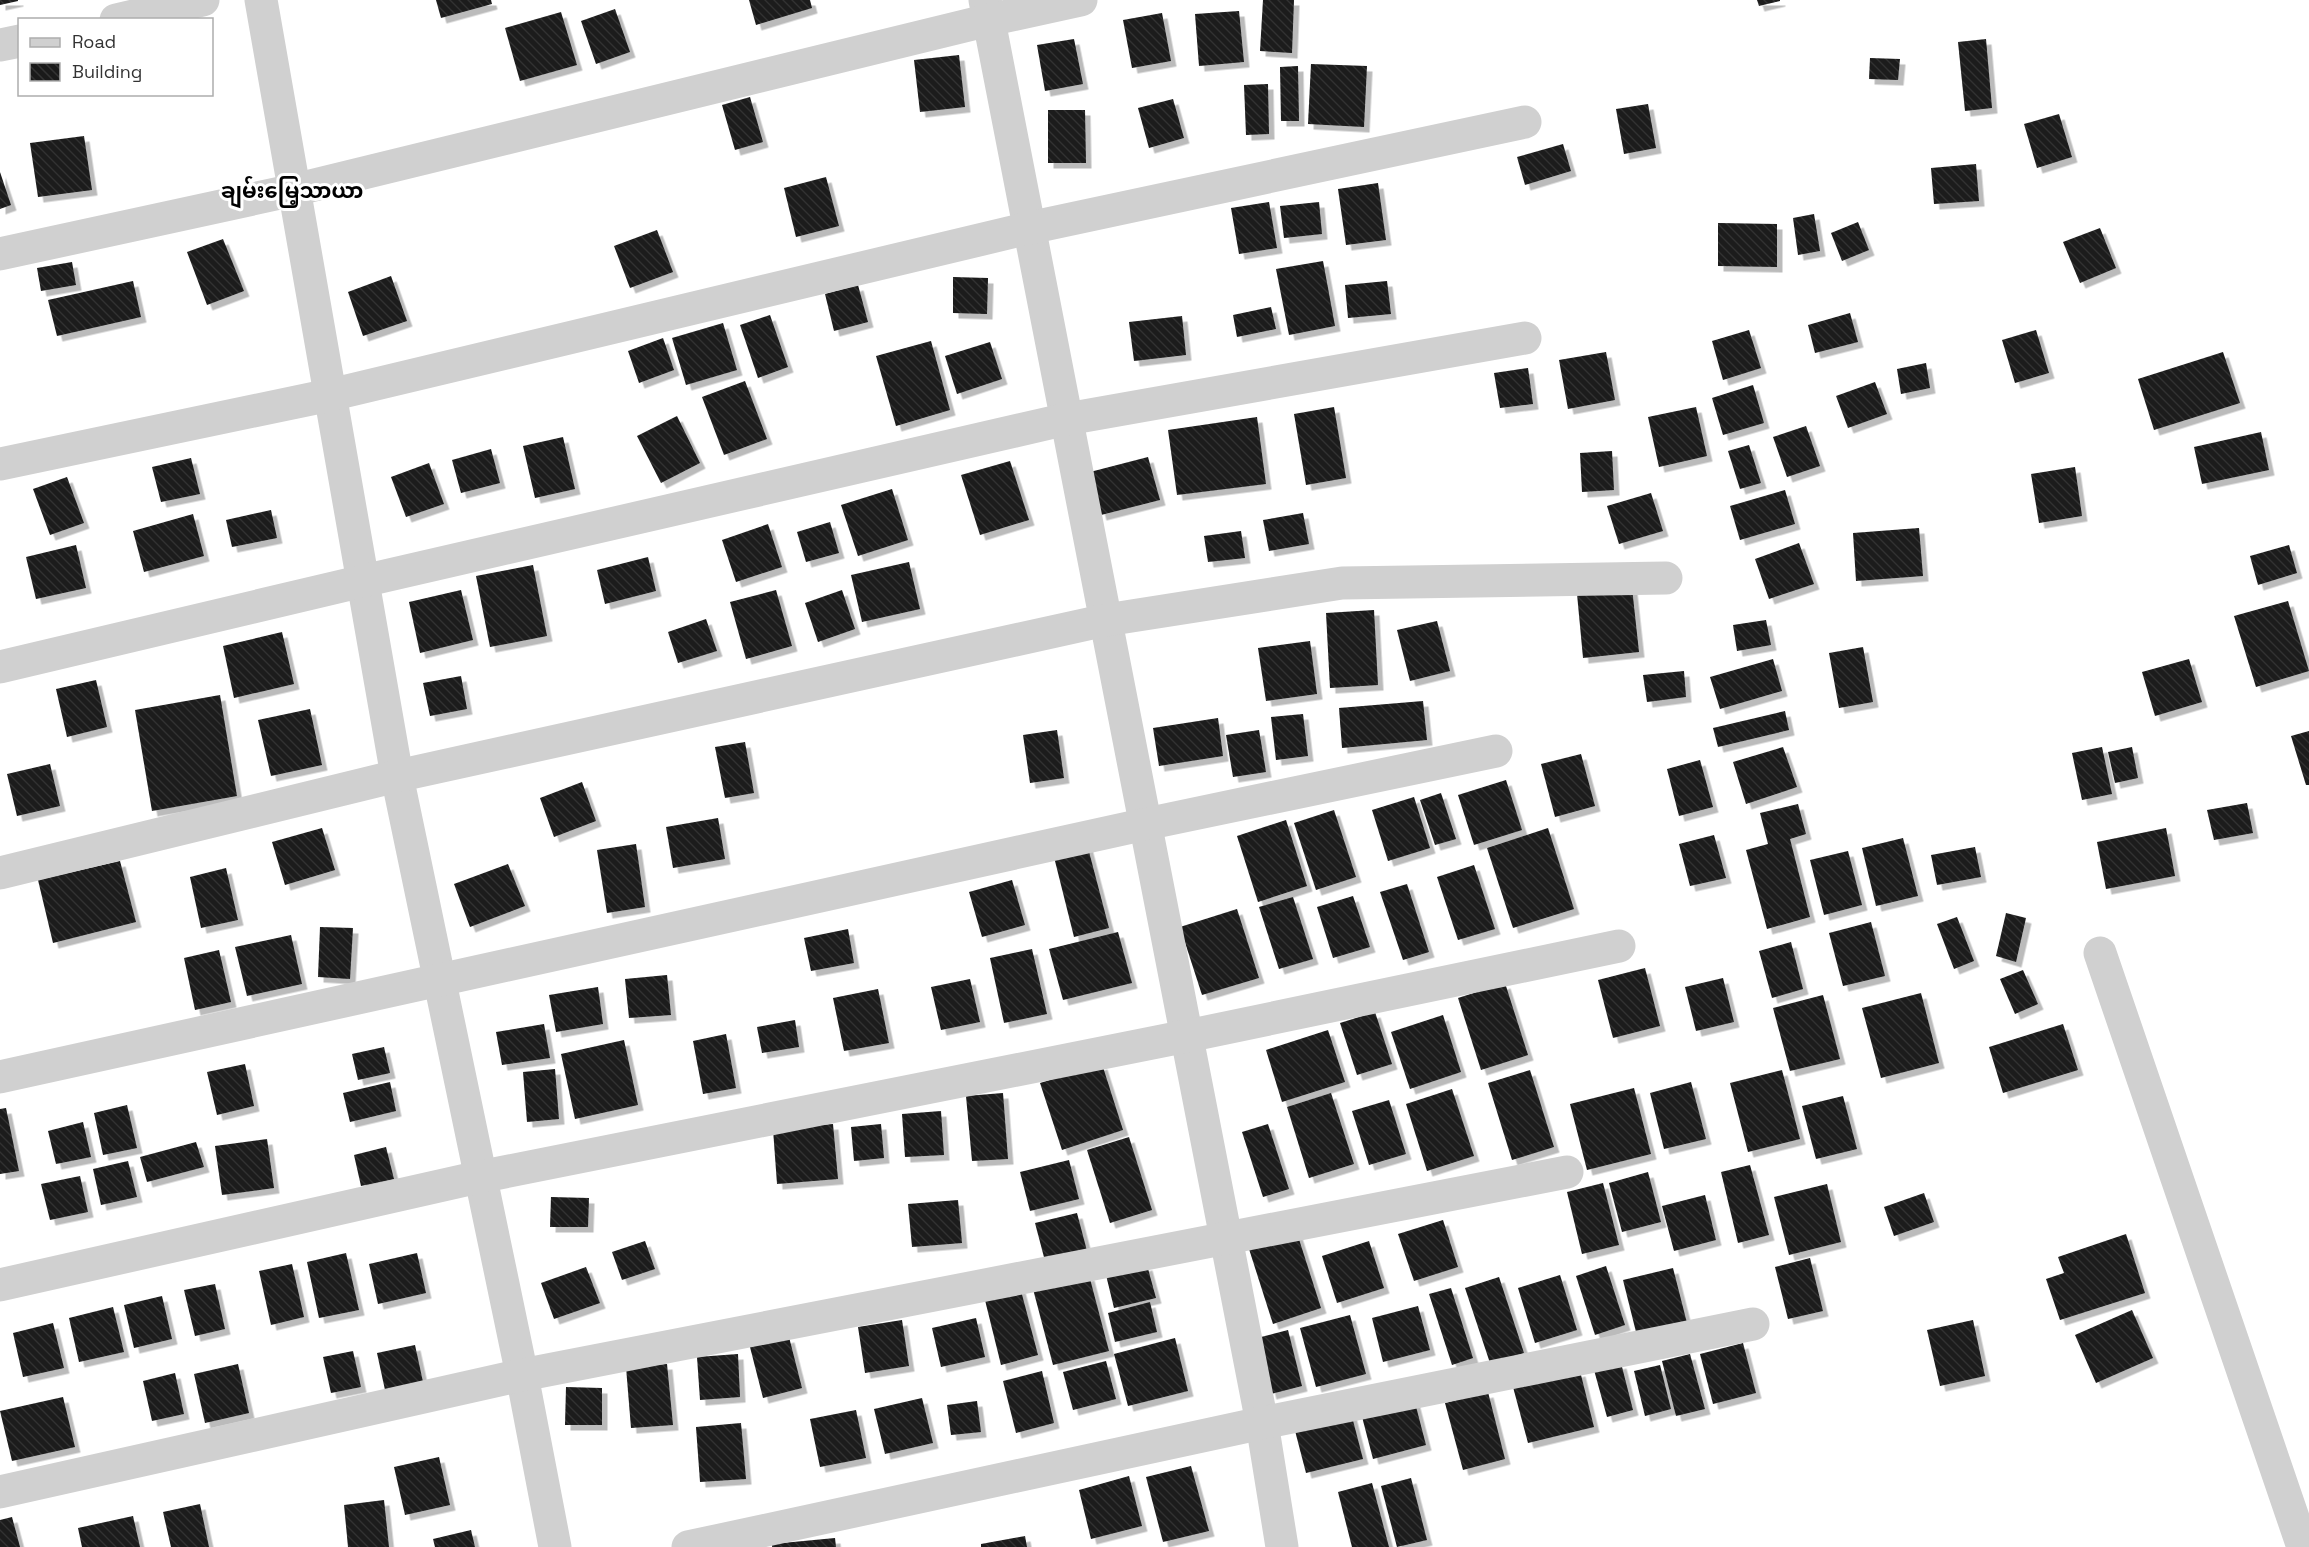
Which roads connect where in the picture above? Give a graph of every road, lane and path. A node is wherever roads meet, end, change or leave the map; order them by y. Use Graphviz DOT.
graph roads {
  1 [pos="203,0"];
  2 [pos="261,0"];
  3 [pos="1081,0"];
  4 [pos="987,10"];
  5 [pos="125,18"];
  6 [pos="18,41"];
  7 [pos="0,45"];
  8 [pos="1525,122"];
  9 [pos="294,190"];
  10 [pos="1029,228"];
  11 [pos="0,254"];
  12 [pos="1525,338"];
  13 [pos="330,395"];
  14 [pos="1066,419"];
  15 [pos="0,465"];
  16 [pos="1666,578"];
  17 [pos="363,581"];
  18 [pos="1106,620"];
  19 [pos="0,667"];
  20 [pos="1496,751"];
  21 [pos="397,776"];
  22 [pos="1146,824"];
  23 [pos="0,873"];
  24 [pos="1619,946"];
  25 [pos="2100,953"];
  26 [pos="439,979"];
  27 [pos="1186,1036"];
  28 [pos="0,1077"];
  29 [pos="1567,1172"];
  30 [pos="479,1177"];
  31 [pos="1227,1239"];
  32 [pos="0,1285"];
  33 [pos="1753,1324"];
  34 [pos="522,1375"];
  35 [pos="1262,1423"];
  36 [pos="0,1492"];
  37 [pos="555,1547"];
  38 [pos="688,1547"];
  39 [pos="1282,1547"];
  40 [pos="2303,1547"];
  1 -- 5 [label="street"];
  2 -- 9 [label="street"];
  3 -- 4 [label="street"];
  4 -- 9 [label="street"];
  4 -- 10 [label="street"];
  6 -- 7 [label="street"];
  8 -- 10 [label="street"];
  9 -- 11 [label="street"];
  9 -- 13 [label="street"];
  10 -- 13 [label="street"];
  10 -- 14 [label="street"];
  12 -- 14 [label="street"];
  13 -- 15 [label="street"];
  13 -- 17 [label="street"];
  14 -- 17 [label="street"];
  14 -- 18 [label="street"];
  16 -- 18 [label="street"];
  17 -- 19 [label="street"];
  17 -- 21 [label="street"];
  18 -- 21 [label="street"];
  18 -- 22 [label="street"];
  20 -- 22 [label="street"];
  21 -- 23 [label="street"];
  21 -- 26 [label="street"];
  22 -- 26 [label="street"];
  22 -- 27 [label="street"];
  24 -- 27 [label="street"];
  25 -- 40 [label="street"];
  26 -- 28 [label="street"];
  26 -- 30 [label="street"];
  27 -- 30 [label="street"];
  27 -- 31 [label="street"];
  29 -- 31 [label="street"];
  30 -- 32 [label="street"];
  30 -- 34 [label="street"];
  31 -- 34 [label="street"];
  31 -- 35 [label="street"];
  33 -- 35 [label="street"];
  34 -- 36 [label="street"];
  34 -- 37 [label="street"];
  35 -- 38 [label="street"];
  35 -- 39 [label="street"];
}
